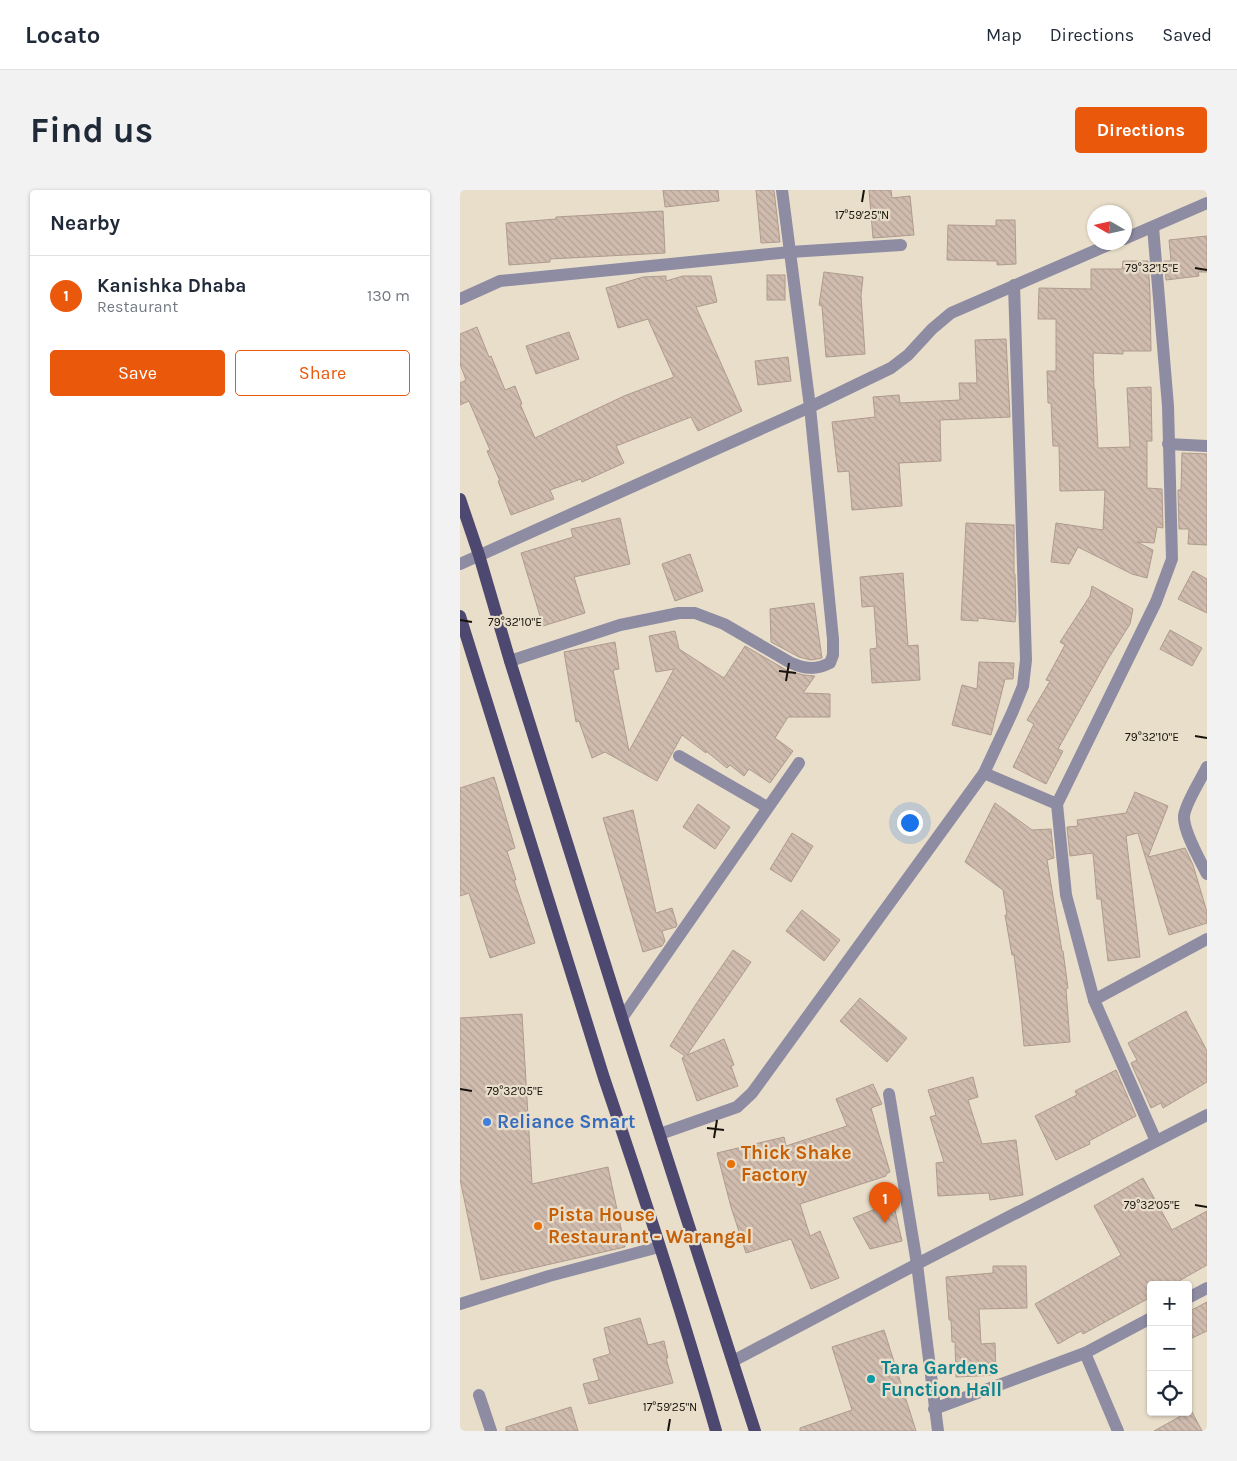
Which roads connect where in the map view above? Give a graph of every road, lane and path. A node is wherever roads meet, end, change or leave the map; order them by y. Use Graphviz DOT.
graph roads {
  1 [pos="782,190"];
  2 [pos="1207,203"];
  3 [pos="1153,227"];
  4 [pos="1132,236"];
  5 [pos="900,245"];
  6 [pos="1096,250"];
  7 [pos="790,252"];
  8 [pos="1014,284"];
  9 [pos="460,299"];
  10 [pos="810,407"];
  11 [pos="1168,444"];
  12 [pos="1207,446"];
  13 [pos="460,499"];
  14 [pos="478,555"];
  15 [pos="460,564"];
  16 [pos="460,616"];
  17 [pos="510,662"];
  18 [pos="679,756"];
  19 [pos="799,764"];
  20 [pos="1207,767"];
  21 [pos="984,773"];
  22 [pos="1057,804"];
  23 [pos="767,807"];
  24 [pos="1207,874"];
  25 [pos="1207,939"];
  26 [pos="1094,1000"];
  27 [pos="622,1018"];
  28 [pos="889,1094"];
  29 [pos="1207,1115"];
  30 [pos="660,1134"];
  31 [pos="1156,1141"];
  32 [pos="659,1247"];
  33 [pos="917,1264"];
  34 [pos="1207,1288"];
  35 [pos="1192,1296"];
  36 [pos="460,1304"];
  37 [pos="1147,1320"];
  38 [pos="1085,1353"];
  39 [pos="733,1361"];
  40 [pos="479,1395"];
  41 [pos="934,1409"];
  42 [pos="491,1431"];
  43 [pos="716,1431"];
  44 [pos="755,1431"];
  45 [pos="938,1431"];
  46 [pos="1118,1431"];
  1 -- 7 [label="street"];
  2 -- 3 [label="street"];
  3 -- 4 [label="street"];
  3 -- 11 [label="street"];
  5 -- 7 [label="street"];
  6 -- 8 [label="street"];
  7 -- 9 [label="street"];
  7 -- 10 [label="street"];
  8 -- 10 [label="street"];
  8 -- 21 [label="street"];
  10 -- 14 [label="street"];
  10 -- 17 [label="street"];
  11 -- 12 [label="street"];
  11 -- 22 [label="street"];
  13 -- 14 [label="main road"];
  14 -- 15 [label="street"];
  14 -- 17 [label="main road"];
  16 -- 32 [label="main road"];
  17 -- 27 [label="main road"];
  18 -- 23 [label="street"];
  19 -- 23 [label="street"];
  20 -- 24 [label="street"];
  21 -- 22 [label="street"];
  21 -- 30 [label="street"];
  22 -- 26 [label="street"];
  23 -- 27 [label="street"];
  25 -- 26 [label="street"];
  26 -- 31 [label="street"];
  27 -- 30 [label="main road"];
  28 -- 33 [label="street"];
  29 -- 31 [label="street"];
  30 -- 39 [label="main road"];
  31 -- 33 [label="street"];
  32 -- 36 [label="street"];
  32 -- 43 [label="main road"];
  33 -- 39 [label="street"];
  33 -- 41 [label="street"];
  34 -- 35 [label="street"];
  37 -- 38 [label="street"];
  38 -- 41 [label="street"];
  38 -- 46 [label="street"];
  39 -- 44 [label="main road"];
  40 -- 42 [label="street"];
  41 -- 45 [label="street"];
}
